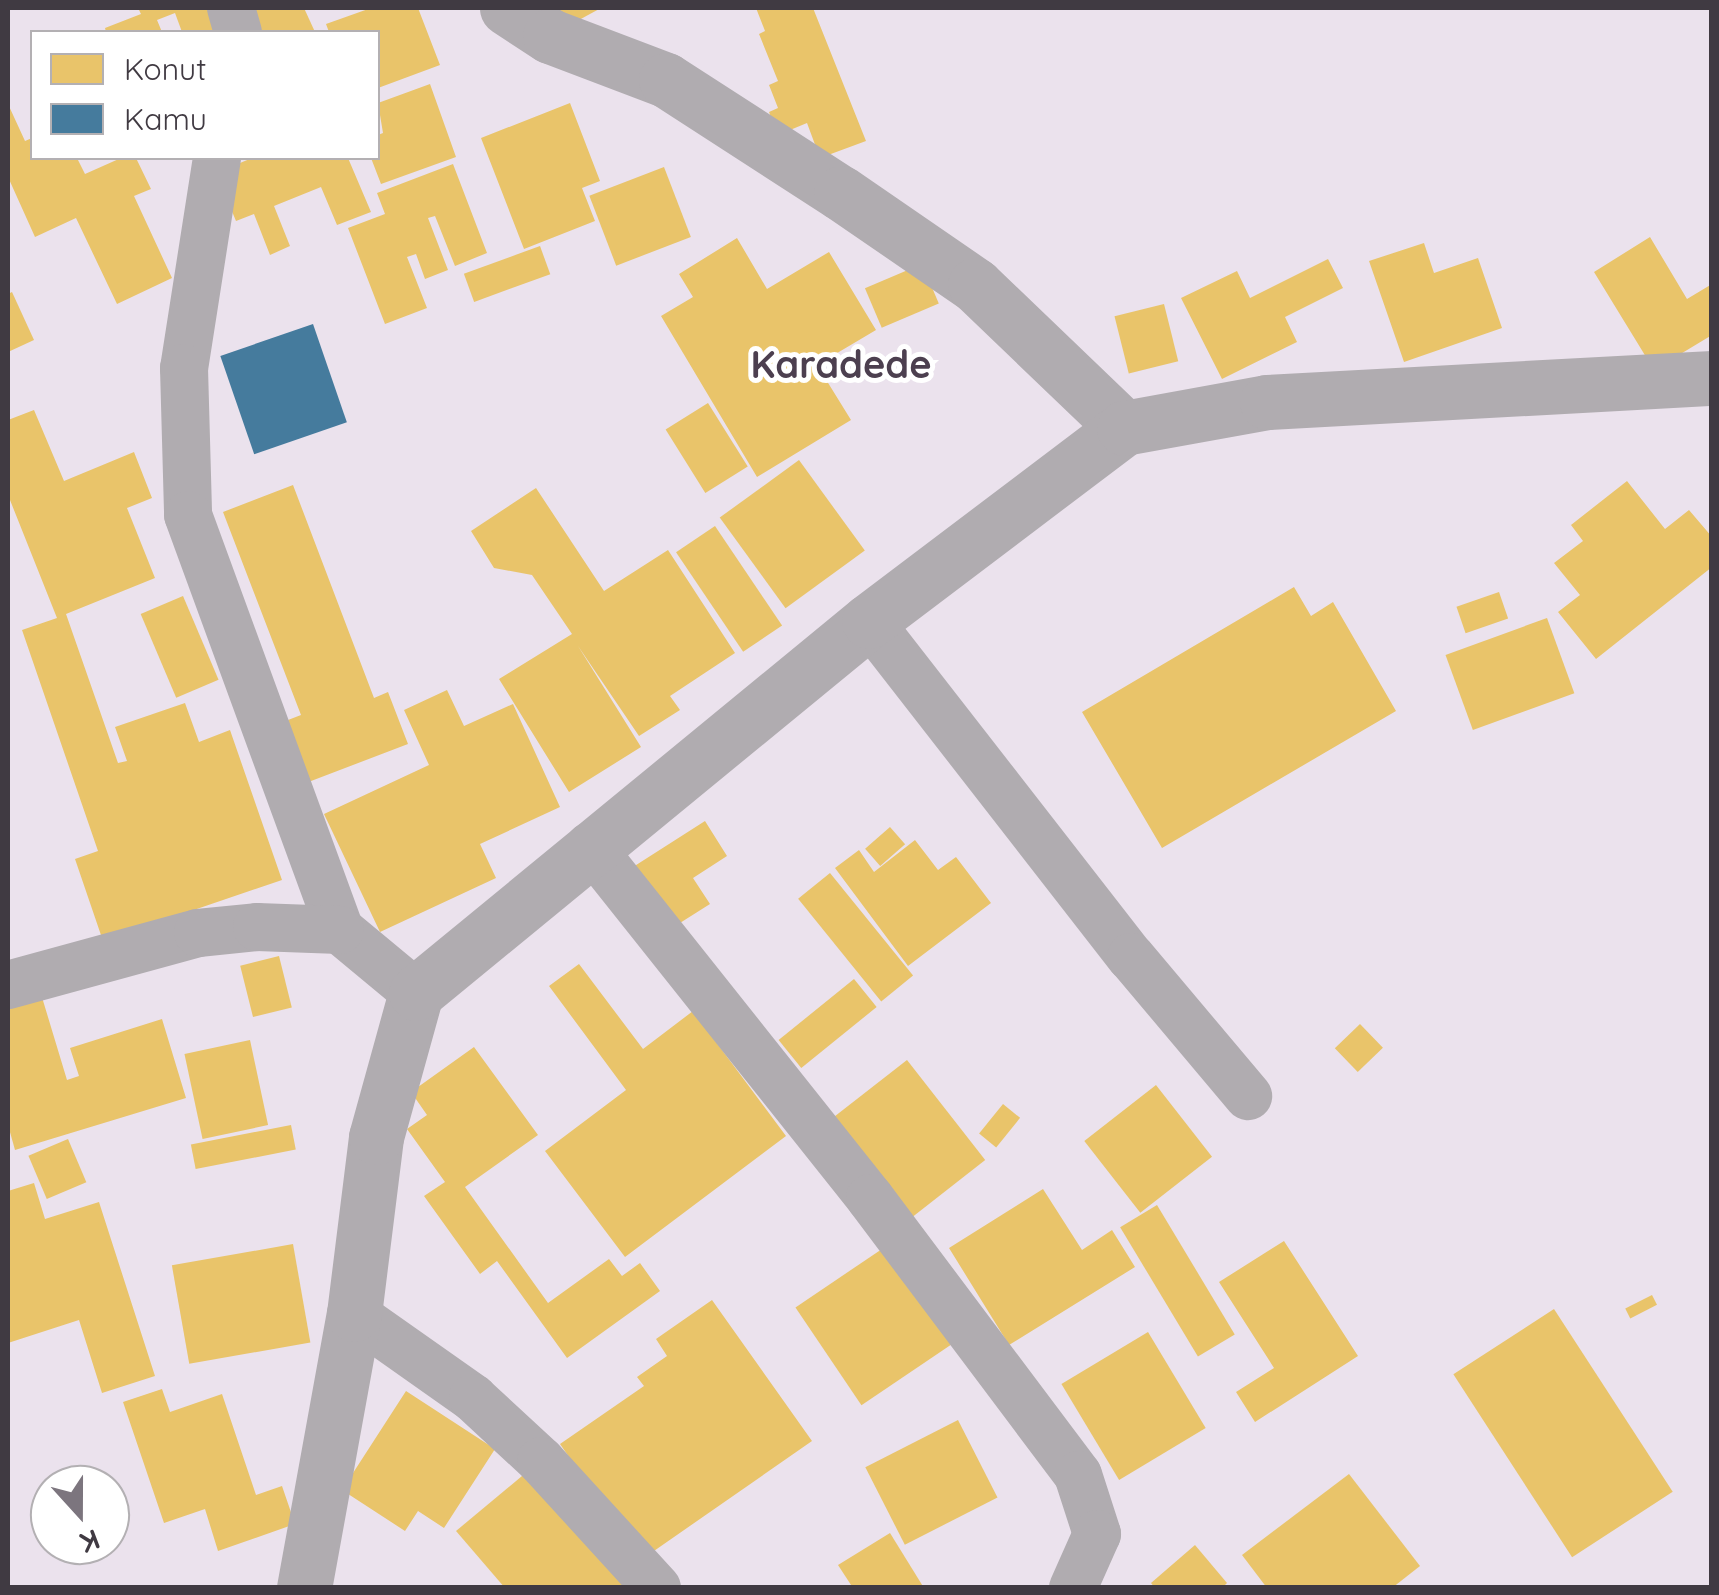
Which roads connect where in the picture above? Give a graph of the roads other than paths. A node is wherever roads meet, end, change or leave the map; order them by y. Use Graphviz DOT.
graph roads {
  1 [pos="507,8"];
  2 [pos="217,160"];
  3 [pos="1712,378"];
  4 [pos="1124,428"];
  5 [pos="869,621"];
  6 [pos="590,846"];
  7 [pos="340,930"];
  8 [pos="8,985"];
  9 [pos="416,993"];
  10 [pos="1248,1096"];
  11 [pos="354,1314"];
  12 [pos="304,1588"];
  13 [pos="657,1588"];
  14 [pos="1073,1588"];
  1 -- 4 [label="street"];
  2 -- 7 [label="street"];
  3 -- 4 [label="street"];
  4 -- 5 [label="street"];
  5 -- 6 [label="street"];
  5 -- 10 [label="street"];
  6 -- 9 [label="street"];
  6 -- 14 [label="street"];
  7 -- 8 [label="street"];
  7 -- 9 [label="street"];
  9 -- 11 [label="street"];
  11 -- 12 [label="street"];
  11 -- 13 [label="street"];
}
